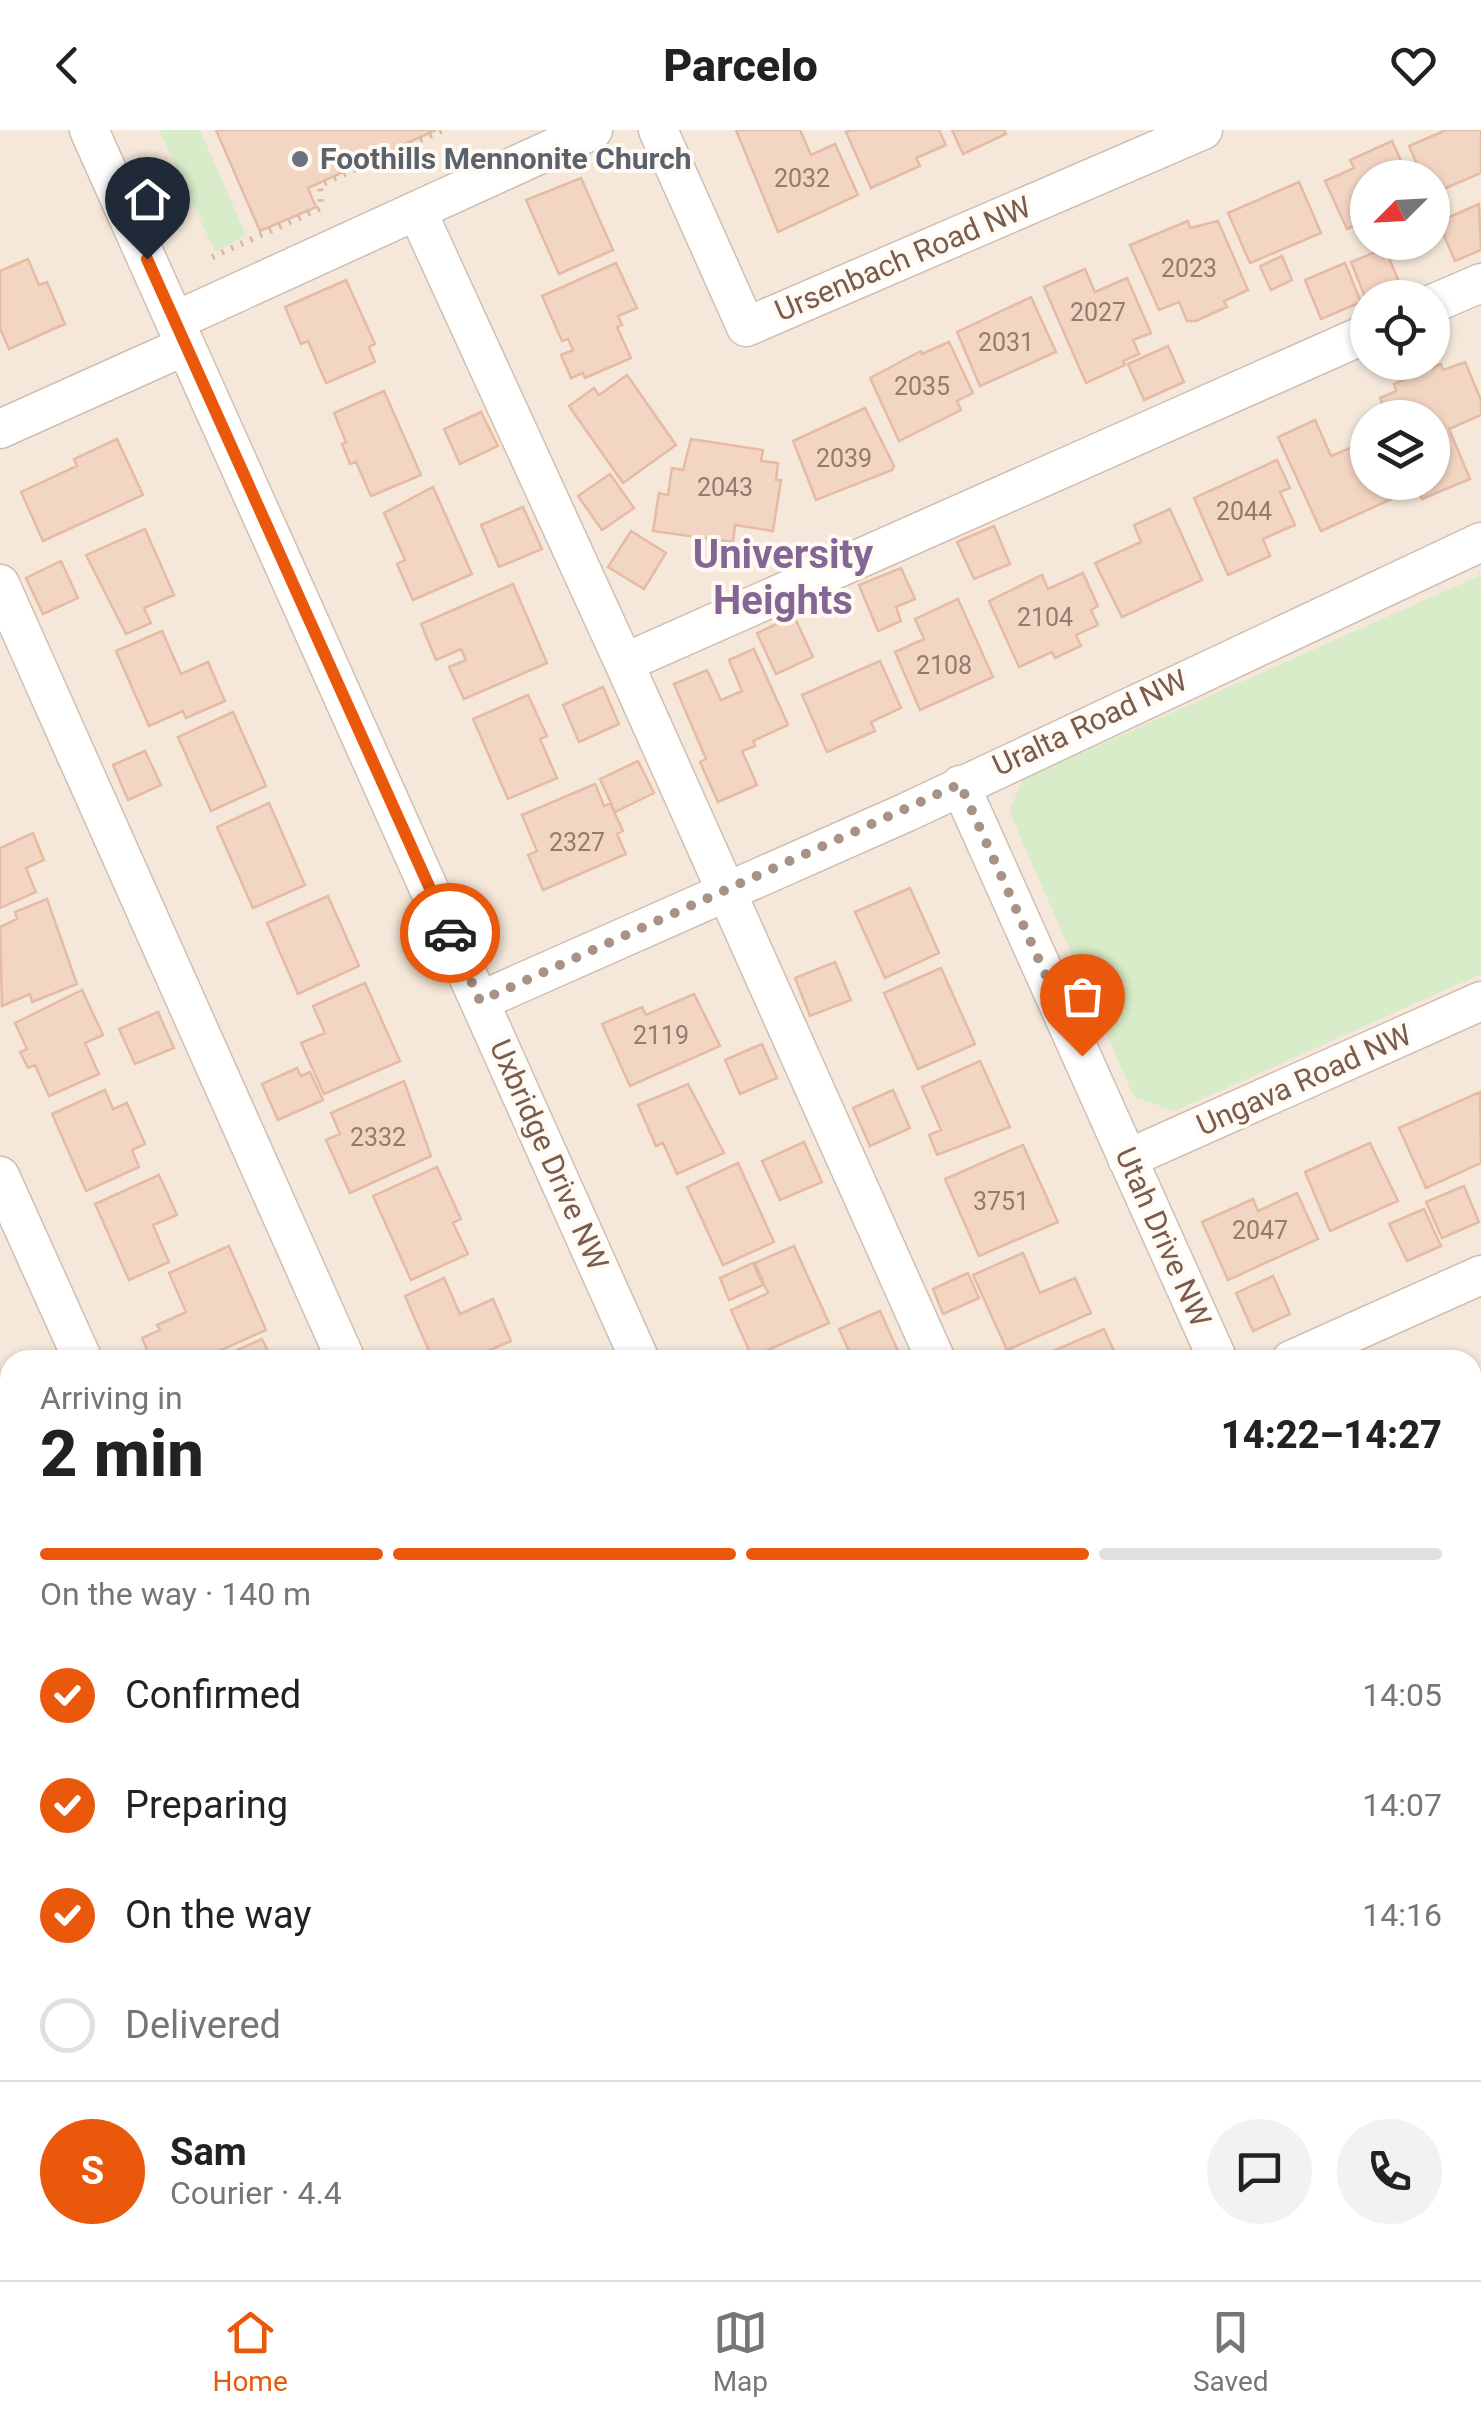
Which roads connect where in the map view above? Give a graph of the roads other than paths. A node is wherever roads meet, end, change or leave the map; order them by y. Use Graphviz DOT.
graph roads {
  1 [pos="89,130"];
  2 [pos="593,130"];
  3 [pos="658,130"];
  4 [pos="1203,130"];
  5 [pos="530,142"];
  6 [pos="417,211"];
  7 [pos="1481,283"];
  8 [pos="1450,296"];
  9 [pos="180,334"];
  10 [pos="1350,341"];
  11 [pos="0,428"];
  12 [pos="1481,542"];
  13 [pos="0,584"];
  14 [pos="624,663"];
  15 [pos="960,784"];
  16 [pos="724,892"];
  17 [pos="1481,1000"];
  18 [pos="480,1001"];
  19 [pos="1127,1158"];
  20 [pos="0,1176"];
  21 [pos="1481,1275"];
  22 [pos="78,1350"];
  23 [pos="342,1350"];
  24 [pos="636,1350"];
  25 [pos="931,1350"];
  26 [pos="1213,1350"];
  27 [pos="1313,1350"];
  1 -- 9 [label="street, Uxbridge Drive NW"];
  2 -- 5 [label="street"];
  3 -- 4 [label="street, Ursenbach Road NW"];
  5 -- 6 [label="street"];
  6 -- 9 [label="street"];
  6 -- 14 [label="street"];
  7 -- 8 [label="street"];
  9 -- 11 [label="street"];
  9 -- 18 [label="street, Uxbridge Drive NW"];
  10 -- 14 [label="street"];
  12 -- 15 [label="street, Uralta Road NW"];
  13 -- 23 [label="street"];
  14 -- 16 [label="street"];
  15 -- 16 [label="street, Uralta Road NW"];
  15 -- 19 [label="street, Utah Drive NW"];
  16 -- 18 [label="street, Uralta Road NW"];
  16 -- 25 [label="street"];
  17 -- 19 [label="street, Ungava Road NW"];
  18 -- 24 [label="street, Uxbridge Drive NW"];
  19 -- 26 [label="street, Utah Drive NW"];
  20 -- 22 [label="street"];
  21 -- 27 [label="street"];
}
